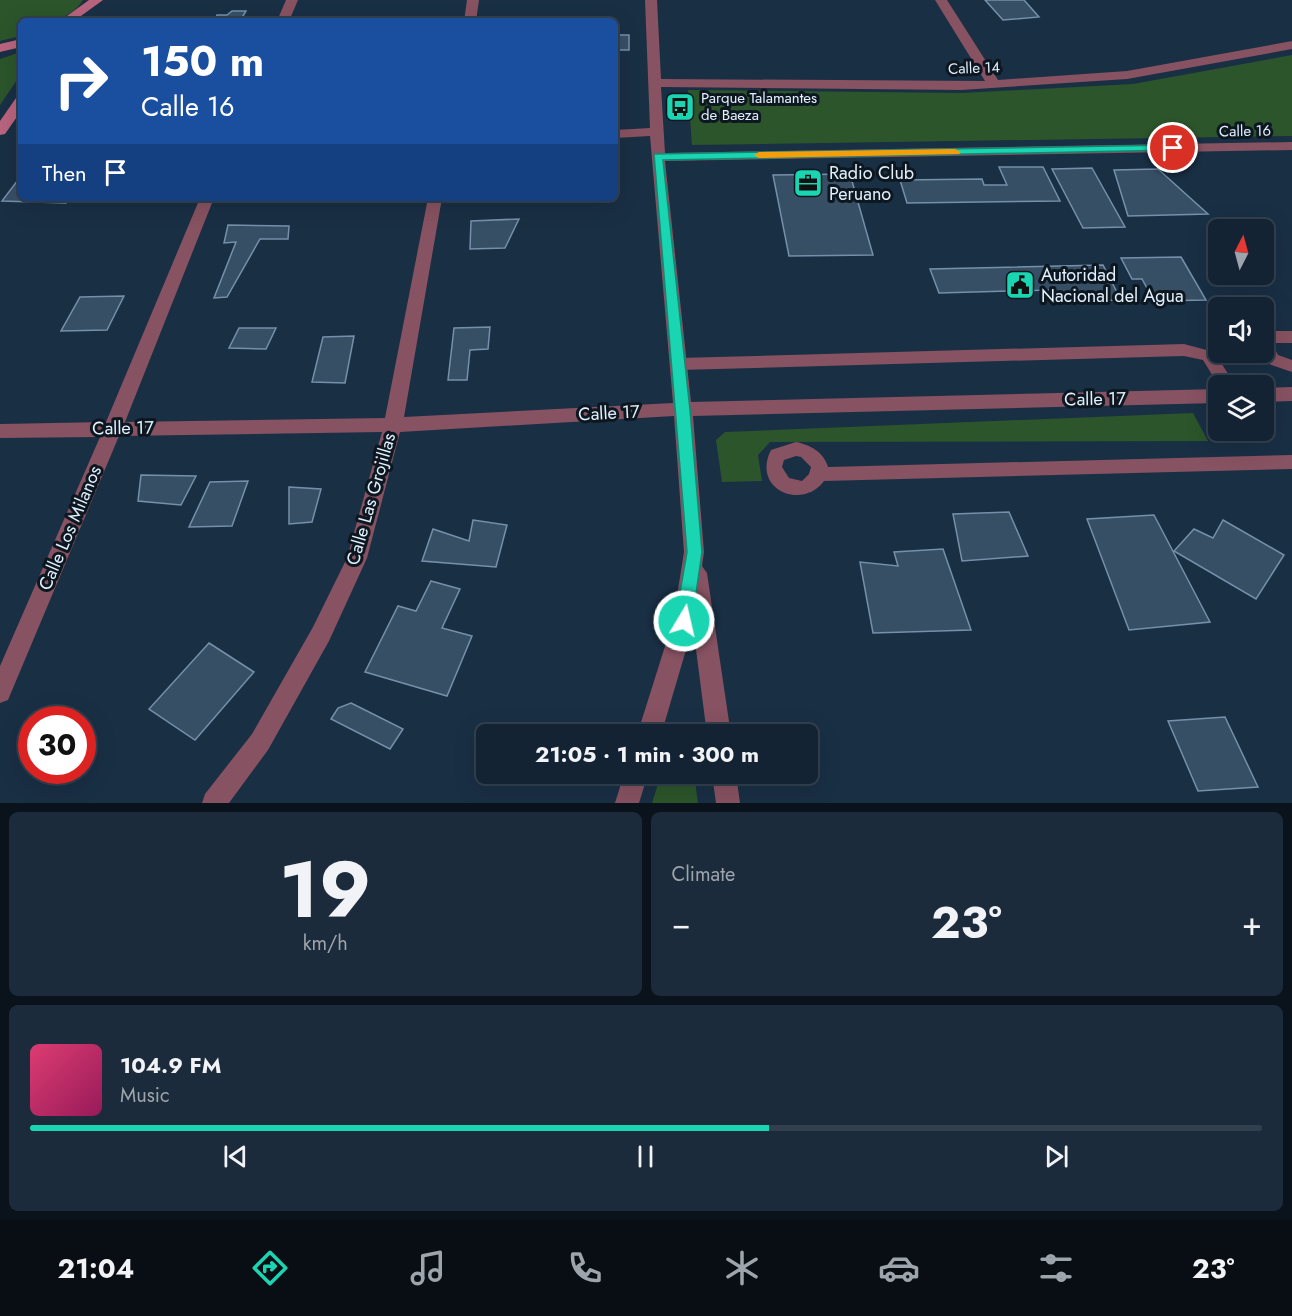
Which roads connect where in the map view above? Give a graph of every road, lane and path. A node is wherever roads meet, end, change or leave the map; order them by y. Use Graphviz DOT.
graph roads {
  1 [pos="91,0"];
  2 [pos="97,0"];
  3 [pos="292,0"];
  4 [pos="473,0"];
  5 [pos="651,0"];
  6 [pos="941,0"];
  7 [pos="80,16"];
  8 [pos="284,18"];
  9 [pos="470,18"];
  10 [pos="18,44"];
  11 [pos="1292,45"];
  12 [pos="0,48"];
  13 [pos="654,83"];
  14 [pos="994,84"];
  15 [pos="18,105"];
  16 [pos="0,131"];
  17 [pos="656,132"];
  18 [pos="618,134"];
  19 [pos="1292,146"];
  20 [pos="658,157"];
  21 [pos="206,201"];
  22 [pos="434,201"];
  23 [pos="1292,337"];
  24 [pos="679,364"];
  25 [pos="1292,366"];
  26 [pos="1221,375"];
  27 [pos="1292,394"];
  28 [pos="1274,395"];
  29 [pos="1208,396"];
  30 [pos="683,410"];
  31 [pos="393,425"];
  32 [pos="113,428"];
  33 [pos="0,431"];
  34 [pos="1292,462"];
  35 [pos="820,474"];
  36 [pos="694,552"];
  37 [pos="0,692"];
  38 [pos="652,724"];
  39 [pos="717,724"];
  40 [pos="633,784"];
  41 [pos="725,784"];
  42 [pos="214,803"];
  43 [pos="627,803"];
  44 [pos="728,803"];
  1 -- 7 [label="main road"];
  2 -- 7 [label="main road"];
  3 -- 8 [label="street"];
  4 -- 9 [label="street"];
  5 -- 13 [label="street"];
  6 -- 14 [label="street"];
  10 -- 12 [label="main road"];
  11 -- 14 [label="street, Calle 14"];
  13 -- 14 [label="street, Calle 14"];
  13 -- 17 [label="street"];
  15 -- 16 [label="main road"];
  17 -- 18 [label="street"];
  17 -- 20 [label="street"];
  19 -- 20 [label="street, Calle 16"];
  20 -- 24 [label="street"];
  21 -- 32 [label="street, Calle Los Milanos"];
  22 -- 31 [label="street, Calle Las Grojillas"];
  23 -- 25 [label="lane"];
  24 -- 26 [label="lane"];
  24 -- 30 [label="street"];
  27 -- 28 [label="street"];
  29 -- 30 [label="street, Calle 17"];
  30 -- 31 [label="street, Calle 17"];
  30 -- 36 [label="street"];
  31 -- 32 [label="street, Calle 17"];
  31 -- 42 [label="street, Calle Las Grojillas"];
  32 -- 33 [label="street, Calle 17"];
  32 -- 37 [label="street, Calle Los Milanos"];
  34 -- 35 [label="lane"];
  36 -- 38 [label="street"];
  36 -- 39 [label="street"];
  40 -- 43 [label="street"];
  41 -- 44 [label="street"];
}
